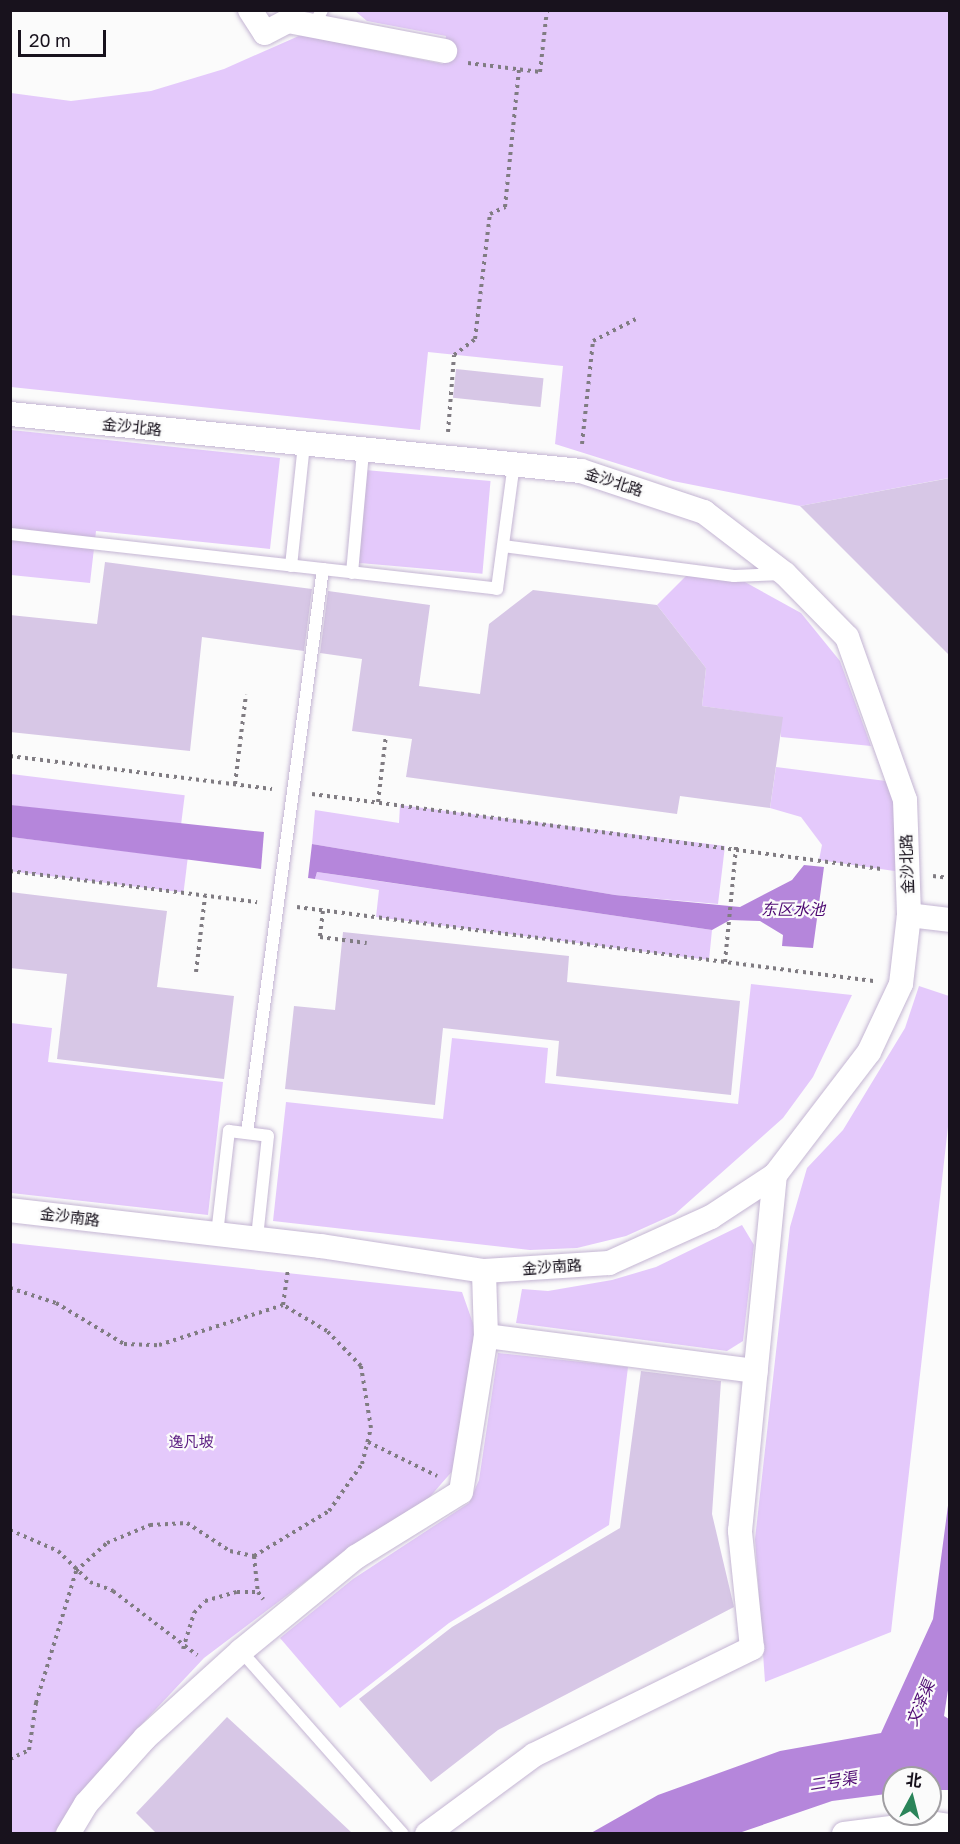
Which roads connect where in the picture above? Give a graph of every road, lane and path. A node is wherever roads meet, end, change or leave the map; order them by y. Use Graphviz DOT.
graph roads {
  1 [pos="250,10"];
  2 [pos="547,10"];
  3 [pos="318,19"];
  4 [pos="445,51"];
  5 [pos="519,69"];
  6 [pos="636,319"];
  7 [pos="10,414"];
  8 [pos="304,445"];
  9 [pos="363,451"];
  10 [pos="446,457"];
  11 [pos="514,464"];
  12 [pos="581,471"];
  13 [pos="10,534"];
  14 [pos="503,546"];
  15 [pos="291,566"];
  16 [pos="323,569"];
  17 [pos="352,573"];
  18 [pos="785,574"];
  19 [pos="246,695"];
  20 [pos="386,735"];
  21 [pos="10,756"];
  22 [pos="235,784"];
  23 [pos="294,791"];
  24 [pos="378,802"];
  25 [pos="736,847"];
  26 [pos="10,871"];
  27 [pos="908,873"];
  28 [pos="205,896"];
  29 [pos="277,905"];
  30 [pos="323,911"];
  31 [pos="909,915"];
  32 [pos="950,920"];
  33 [pos="367,944"];
  34 [pos="725,962"];
  35 [pos="196,972"];
  36 [pos="901,984"];
  37 [pos="247,1133"];
  38 [pos="775,1175"];
  39 [pos="10,1210"];
  40 [pos="218,1234"];
  41 [pos="257,1238"];
  42 [pos="292,1243"];
  43 [pos="484,1271"];
  44 [pos="10,1288"];
  45 [pos="283,1305"];
  46 [pos="486,1336"];
  47 [pos="756,1371"];
  48 [pos="368,1442"];
  49 [pos="445,1480"];
  50 [pos="10,1530"];
  51 [pos="254,1556"];
  52 [pos="76,1572"];
  53 [pos="258,1592"];
  54 [pos="278,1622"];
  55 [pos="183,1648"];
  56 [pos="241,1651"];
  57 [pos="212,1677"];
  58 [pos="10,1759"];
  59 [pos="950,1826"];
  60 [pos="68,1833"];
  61 [pos="403,1833"];
  62 [pos="427,1833"];
  63 [pos="844,1833"];
  1 -- 3 [label="street"];
  2 -- 5 [label="path"];
  3 -- 4 [label="street"];
  4 -- 5 [label="path"];
  5 -- 10 [label="path"];
  6 -- 12 [label="path"];
  7 -- 8 [label="street, 金沙北路"];
  8 -- 9 [label="street, 金沙北路"];
  8 -- 15 [label="lane"];
  9 -- 10 [label="street, 金沙北路"];
  9 -- 17 [label="lane"];
  10 -- 11 [label="street, 金沙北路"];
  11 -- 12 [label="street, 金沙北路"];
  11 -- 14 [label="lane"];
  12 -- 18 [label="street, 金沙北路"];
  13 -- 15 [label="lane"];
  14 -- 17 [label="lane"];
  14 -- 18 [label="lane"];
  15 -- 16 [label="lane"];
  16 -- 17 [label="lane"];
  16 -- 23 [label="lane"];
  18 -- 27 [label="street, 金沙北路"];
  19 -- 22 [label="path"];
  20 -- 24 [label="path"];
  21 -- 22 [label="path"];
  22 -- 23 [label="path"];
  23 -- 24 [label="path"];
  23 -- 29 [label="lane"];
  24 -- 25 [label="path"];
  25 -- 27 [label="path"];
  25 -- 34 [label="path"];
  26 -- 28 [label="path"];
  27 -- 31 [label="street, 金沙北路"];
  28 -- 29 [label="path"];
  28 -- 35 [label="path"];
  29 -- 30 [label="path"];
  29 -- 37 [label="lane"];
  30 -- 33 [label="path"];
  30 -- 34 [label="path"];
  31 -- 32 [label="street"];
  31 -- 36 [label="street, 金沙南路"];
  34 -- 36 [label="path"];
  36 -- 38 [label="street, 金沙南路"];
  37 -- 40 [label="lane"];
  37 -- 41 [label="lane"];
  38 -- 43 [label="street, 金沙南路"];
  38 -- 47 [label="street"];
  39 -- 40 [label="street, 金沙南路"];
  40 -- 41 [label="street, 金沙南路"];
  41 -- 42 [label="street, 金沙南路"];
  42 -- 43 [label="street, 金沙南路"];
  42 -- 45 [label="path"];
  43 -- 46 [label="street"];
  44 -- 45 [label="path"];
  45 -- 48 [label="path"];
  46 -- 47 [label="street"];
  46 -- 54 [label="street"];
  47 -- 62 [label="street"];
  48 -- 49 [label="path"];
  48 -- 51 [label="path"];
  50 -- 52 [label="path"];
  51 -- 52 [label="path"];
  51 -- 53 [label="path"];
  52 -- 55 [label="path"];
  52 -- 58 [label="path"];
  53 -- 54 [label="path"];
  53 -- 55 [label="path"];
  54 -- 56 [label="street"];
  55 -- 57 [label="path"];
  56 -- 57 [label="street"];
  56 -- 61 [label="lane"];
  57 -- 60 [label="street"];
  59 -- 63 [label="street"];
}
